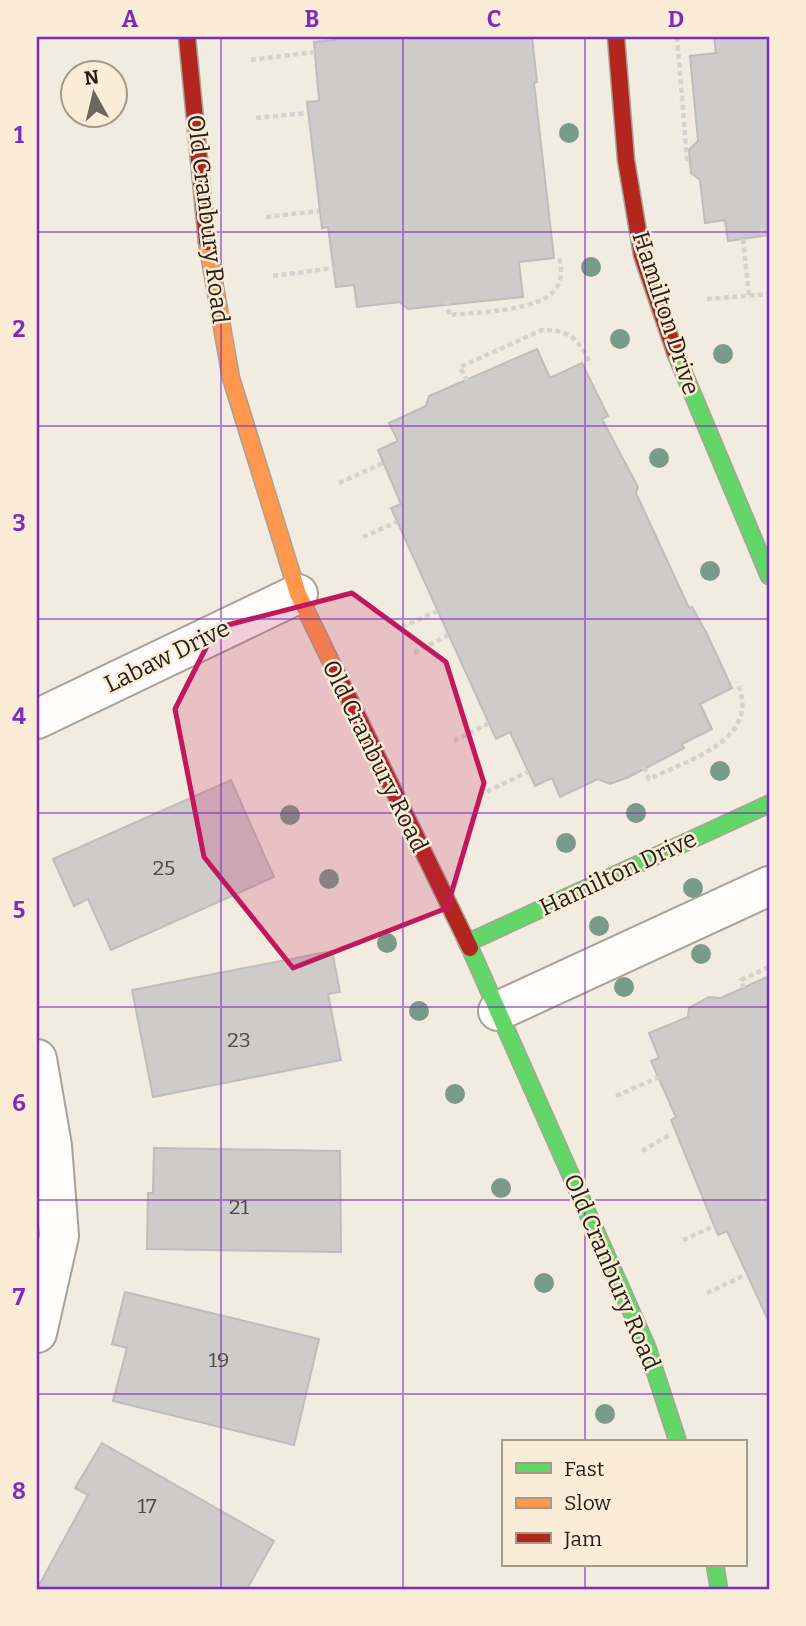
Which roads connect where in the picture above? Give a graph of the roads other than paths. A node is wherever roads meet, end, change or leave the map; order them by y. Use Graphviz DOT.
graph roads {
  1 [pos="187,37"];
  2 [pos="617,37"];
  3 [pos="769,576"];
  4 [pos="298,594"];
  5 [pos="37,719"];
  6 [pos="769,804"];
  7 [pos="769,886"];
  8 [pos="467,943"];
  9 [pos="498,1011"];
  10 [pos="37,1059"];
  11 [pos="37,1333"];
  12 [pos="677,1440"];
  13 [pos="715,1566"];
  14 [pos="719,1589"];
  1 -- 4 [label="street, Old Cranbury Road"];
  2 -- 3 [label="street, Hamilton Drive"];
  4 -- 5 [label="street, Labaw Drive"];
  4 -- 8 [label="street, Old Cranbury Road"];
  6 -- 8 [label="street, Hamilton Drive"];
  7 -- 9 [label="street"];
  8 -- 9 [label="street, Old Cranbury Road"];
  9 -- 12 [label="street, Old Cranbury Road"];
  10 -- 11 [label="street"];
  13 -- 14 [label="street"];
}
